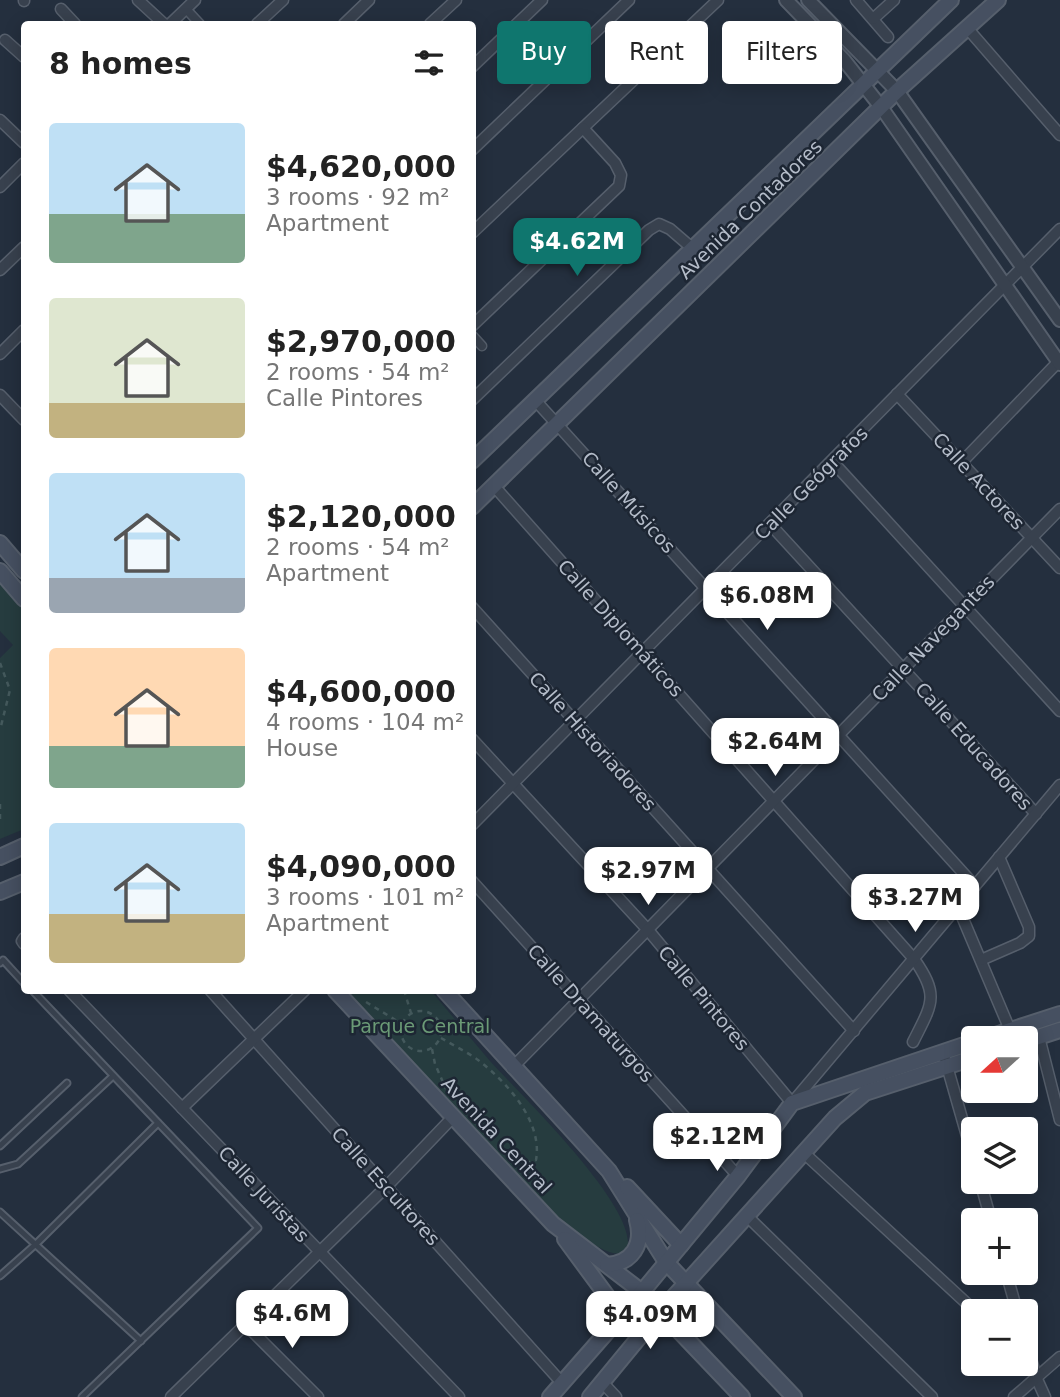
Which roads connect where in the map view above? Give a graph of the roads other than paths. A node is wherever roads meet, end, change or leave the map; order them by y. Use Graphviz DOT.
graph roads {
  1 [pos="138,0"];
  2 [pos="195,0"];
  3 [pos="283,0"];
  4 [pos="369,0"];
  5 [pos="456,0"];
  6 [pos="542,0"];
  7 [pos="629,0"];
  8 [pos="718,0"];
  9 [pos="786,0"];
  10 [pos="808,0"];
  11 [pos="856,0"];
  12 [pos="894,0"];
  13 [pos="951,0"];
  14 [pos="998,0"];
  15 [pos="61,9"];
  16 [pos="186,9"];
  17 [pos="873,19"];
  18 [pos="72,21"];
  19 [pos="161,21"];
  20 [pos="173,21"];
  21 [pos="197,21"];
  22 [pos="260,21"];
  23 [pos="347,21"];
  24 [pos="433,21"];
  25 [pos="968,29"];
  26 [pos="888,37"];
  27 [pos="5,40"];
  28 [pos="21,54"];
  29 [pos="476,63"];
  30 [pos="878,70"];
  31 [pos="862,84"];
  32 [pos="897,91"];
  33 [pos="881,107"];
  34 [pos="0,120"];
  35 [pos="583,128"];
  36 [pos="1060,135"];
  37 [pos="21,140"];
  38 [pos="476,145"];
  39 [pos="21,166"];
  40 [pos="0,187"];
  41 [pos="476,229"];
  42 [pos="1060,229"];
  43 [pos="692,248"];
  44 [pos="21,250"];
  45 [pos="1023,266"];
  46 [pos="0,270"];
  47 [pos="1005,285"];
  48 [pos="1060,320"];
  49 [pos="476,322"];
  50 [pos="21,333"];
  51 [pos="476,339"];
  52 [pos="482,346"];
  53 [pos="0,354"];
  54 [pos="1059,362"];
  55 [pos="897,394"];
  56 [pos="0,395"];
  57 [pos="476,396"];
  58 [pos="535,400"];
  59 [pos="21,414"];
  60 [pos="558,424"];
  61 [pos="476,456"];
  62 [pos="832,461"];
  63 [pos="961,463"];
  64 [pos="494,486"];
  65 [pos="476,503"];
  66 [pos="1060,509"];
  67 [pos="770,524"];
  68 [pos="1032,538"];
  69 [pos="0,543"];
  70 [pos="21,567"];
  71 [pos="1060,568"];
  72 [pos="0,571"];
  73 [pos="707,589"];
  74 [pos="21,596"];
  75 [pos="965,606"];
  76 [pos="476,611"];
  77 [pos="643,653"];
  78 [pos="903,669"];
  79 [pos="1060,711"];
  80 [pos="576,722"];
  81 [pos="839,734"];
  82 [pos="476,743"];
  83 [pos="514,784"];
  84 [pos="1060,785"];
  85 [pos="774,800"];
  86 [pos="1036,814"];
  87 [pos="476,821"];
  88 [pos="21,847"];
  89 [pos="0,857"];
  90 [pos="999,857"];
  91 [pos="708,868"];
  92 [pos="21,883"];
  93 [pos="476,885"];
  94 [pos="975,886"];
  95 [pos="0,892"];
  96 [pos="958,907"];
  97 [pos="648,930"];
  98 [pos="914,959"];
  99 [pos="981,960"];
  100 [pos="0,963"];
  101 [pos="21,979"];
  102 [pos="36,994"];
  103 [pos="73,994"];
  104 [pos="214,994"];
  105 [pos="301,994"];
  106 [pos="339,994"];
  107 [pos="447,994"];
  108 [pos="579,1000"];
  109 [pos="1060,1014"];
  110 [pos="1008,1026"];
  111 [pos="1022,1026"];
  112 [pos="1060,1030"];
  113 [pos="854,1031"];
  114 [pos="1038,1037"];
  115 [pos="254,1039"];
  116 [pos="913,1042"];
  117 [pos="961,1046"];
  118 [pos="943,1052"];
  119 [pos="1038,1056"];
  120 [pos="961,1062"];
  121 [pos="947,1067"];
  122 [pos="512,1068"];
  123 [pos="113,1076"];
  124 [pos="67,1083"];
  125 [pos="792,1103"];
  126 [pos="182,1108"];
  127 [pos="454,1116"];
  128 [pos="961,1117"];
  129 [pos="1060,1120"];
  130 [pos="158,1123"];
  131 [pos="0,1146"];
  132 [pos="804,1153"];
  133 [pos="0,1169"];
  134 [pos="609,1171"];
  135 [pos="738,1176"];
  136 [pos="387,1186"];
  137 [pos="631,1206"];
  138 [pos="0,1212"];
  139 [pos="747,1216"];
  140 [pos="553,1224"];
  141 [pos="36,1244"];
  142 [pos="681,1245"];
  143 [pos="319,1252"];
  144 [pos="666,1262"];
  145 [pos="607,1265"];
  146 [pos="0,1276"];
  147 [pos="685,1284"];
  148 [pos="642,1292"];
  149 [pos="962,1299"];
  150 [pos="660,1311"];
  151 [pos="621,1315"];
  152 [pos="245,1324"];
  153 [pos="141,1341"];
  154 [pos="1060,1357"];
  155 [pos="1036,1377"];
  156 [pos="602,1382"];
  157 [pos="562,1383"];
  158 [pos="313,1395"];
  159 [pos="82,1397"];
  160 [pos="171,1397"];
  161 [pos="458,1397"];
  162 [pos="550,1397"];
  163 [pos="590,1397"];
  164 [pos="616,1397"];
  165 [pos="742,1397"];
  166 [pos="794,1397"];
  167 [pos="932,1397"];
  168 [pos="1014,1397"];
  169 [pos="1045,1397"];
  1 -- 19 [label="street"];
  2 -- 16 [label="street"];
  3 -- 22 [label="street"];
  4 -- 23 [label="street"];
  5 -- 24 [label="street"];
  6 -- 29 [label="street"];
  7 -- 38 [label="street"];
  8 -- 35 [label="street"];
  9 -- 31 [label="street"];
  10 -- 30 [label="street"];
  11 -- 17 [label="street"];
  12 -- 17 [label="street"];
  13 -- 30 [label="main road, Avenida Contadores"];
  14 -- 25 [label="main road, Avenida Contadores"];
  15 -- 18 [label="street"];
  16 -- 20 [label="street"];
  16 -- 21 [label="street"];
  17 -- 26 [label="street"];
  25 -- 32 [label="main road, Avenida Contadores"];
  25 -- 36 [label="street"];
  27 -- 28 [label="street"];
  30 -- 31 [label="main road, Avenida Contadores"];
  30 -- 32 [label="street"];
  31 -- 33 [label="street"];
  31 -- 43 [label="main road, Avenida Contadores"];
  32 -- 33 [label="main road, Avenida Contadores"];
  32 -- 45 [label="street"];
  33 -- 47 [label="street"];
  33 -- 60 [label="main road, Avenida Contadores"];
  34 -- 37 [label="street"];
  35 -- 41 [label="street"];
  35 -- 49 [label="street"];
  39 -- 40 [label="street"];
  42 -- 45 [label="street, Calle Geógrafos"];
  43 -- 57 [label="street"];
  43 -- 58 [label="main road, Avenida Contadores"];
  44 -- 46 [label="street"];
  45 -- 47 [label="street, Calle Geógrafos"];
  45 -- 48 [label="street"];
  47 -- 54 [label="street"];
  47 -- 55 [label="street, Calle Geógrafos"];
  50 -- 53 [label="street"];
  51 -- 52 [label="street"];
  54 -- 63 [label="street"];
  55 -- 62 [label="street, Calle Geógrafos"];
  55 -- 63 [label="street, Calle Actores"];
  56 -- 59 [label="street"];
  58 -- 60 [label="street, Calle Músicos"];
  58 -- 61 [label="main road, Avenida Contadores"];
  60 -- 64 [label="main road, Avenida Contadores"];
  60 -- 73 [label="street, Calle Músicos"];
  62 -- 67 [label="street, Calle Geógrafos"];
  62 -- 75 [label="street"];
  63 -- 68 [label="street, Calle Actores"];
  64 -- 65 [label="main road, Avenida Contadores"];
  64 -- 77 [label="street, Calle Diplomáticos"];
  66 -- 68 [label="street, Calle Navegantes"];
  67 -- 73 [label="street, Calle Geógrafos"];
  67 -- 78 [label="street, Calle Educadores"];
  68 -- 71 [label="street, Calle Actores"];
  68 -- 75 [label="street, Calle Navegantes"];
  69 -- 70 [label="main road"];
  72 -- 74 [label="main road"];
  73 -- 77 [label="street, Calle Geógrafos"];
  73 -- 81 [label="street, Calle Músicos"];
  75 -- 78 [label="street, Calle Navegantes"];
  75 -- 79 [label="street"];
  76 -- 80 [label="street, Calle Historiadores"];
  77 -- 80 [label="street, Calle Geógrafos"];
  77 -- 85 [label="street, Calle Diplomáticos"];
  78 -- 81 [label="street, Calle Navegantes"];
  78 -- 86 [label="street, Calle Educadores"];
  80 -- 83 [label="street, Calle Geógrafos"];
  80 -- 91 [label="street, Calle Historiadores"];
  81 -- 85 [label="street, Calle Navegantes"];
  81 -- 94 [label="street, Calle Músicos"];
  82 -- 83 [label="street, Calle Pintores"];
  83 -- 87 [label="street, Calle Geógrafos"];
  83 -- 97 [label="street, Calle Pintores"];
  84 -- 86 [label="street"];
  85 -- 91 [label="street, Calle Navegantes"];
  85 -- 98 [label="street, Calle Diplomáticos"];
  86 -- 90 [label="street"];
  88 -- 89 [label="main road"];
  90 -- 94 [label="street"];
  90 -- 99 [label="street"];
  91 -- 97 [label="street, Calle Navegantes"];
  91 -- 113 [label="street, Calle Historiadores"];
  92 -- 95 [label="main road"];
  93 -- 108 [label="street, Calle Dramaturgos"];
  94 -- 96 [label="street"];
  96 -- 98 [label="street"];
  96 -- 99 [label="street"];
  97 -- 108 [label="street, Calle Navegantes"];
  97 -- 125 [label="street, Calle Pintores"];
  98 -- 113 [label="street"];
  98 -- 116 [label="street, Calle Diplomáticos"];
  99 -- 110 [label="street"];
  100 -- 101 [label="lane"];
  102 -- 123 [label="lane"];
  103 -- 126 [label="street, Calle Juristas"];
  104 -- 115 [label="street, Calle Escultores"];
  105 -- 115 [label="street"];
  106 -- 127 [label="main road, Avenida Central"];
  107 -- 122 [label="main road"];
  108 -- 122 [label="street, Calle Navegantes"];
  108 -- 135 [label="street, Calle Dramaturgos"];
  109 -- 111 [label="main road"];
  112 -- 114 [label="main road"];
  113 -- 125 [label="street"];
  115 -- 126 [label="street"];
  115 -- 136 [label="street, Calle Escultores"];
  117 -- 118 [label="main road"];
  118 -- 121 [label="street"];
  118 -- 125 [label="main road"];
  119 -- 129 [label="street"];
  120 -- 121 [label="main road"];
  121 -- 128 [label="street"];
  121 -- 132 [label="main road"];
  122 -- 134 [label="main road"];
  123 -- 130 [label="lane"];
  123 -- 133 [label="lane"];
  124 -- 131 [label="lane"];
  125 -- 135 [label="main road"];
  126 -- 143 [label="street, Calle Juristas"];
  127 -- 136 [label="street"];
  127 -- 140 [label="main road, Avenida Central"];
  130 -- 141 [label="lane"];
  130 -- 153 [label="lane"];
  132 -- 139 [label="main road"];
  132 -- 149 [label="street"];
  134 -- 137 [label="main road"];
  134 -- 142 [label="main road"];
  135 -- 142 [label="main road"];
  136 -- 143 [label="street"];
  136 -- 157 [label="street, Calle Escultores"];
  137 -- 144 [label="main road"];
  137 -- 145 [label="main road"];
  138 -- 141 [label="lane"];
  139 -- 147 [label="main road"];
  139 -- 167 [label="street"];
  140 -- 145 [label="main road, Avenida Central"];
  140 -- 151 [label="main road"];
  141 -- 146 [label="lane"];
  141 -- 153 [label="lane"];
  142 -- 144 [label="main road"];
  143 -- 152 [label="street"];
  143 -- 161 [label="street, Calle Juristas"];
  144 -- 147 [label="main road"];
  144 -- 148 [label="main road"];
  145 -- 148 [label="main road, Avenida Central"];
  147 -- 150 [label="main road"];
  147 -- 166 [label="main road"];
  148 -- 150 [label="main road, Avenida Central"];
  148 -- 151 [label="main road"];
  150 -- 156 [label="main road"];
  150 -- 165 [label="main road, Avenida Central"];
  151 -- 157 [label="main road"];
  152 -- 158 [label="street"];
  152 -- 160 [label="street"];
  153 -- 159 [label="lane"];
  154 -- 155 [label="street"];
  155 -- 168 [label="street"];
  155 -- 169 [label="street"];
  156 -- 163 [label="main road"];
  156 -- 164 [label="street"];
  157 -- 162 [label="main road"];
}
